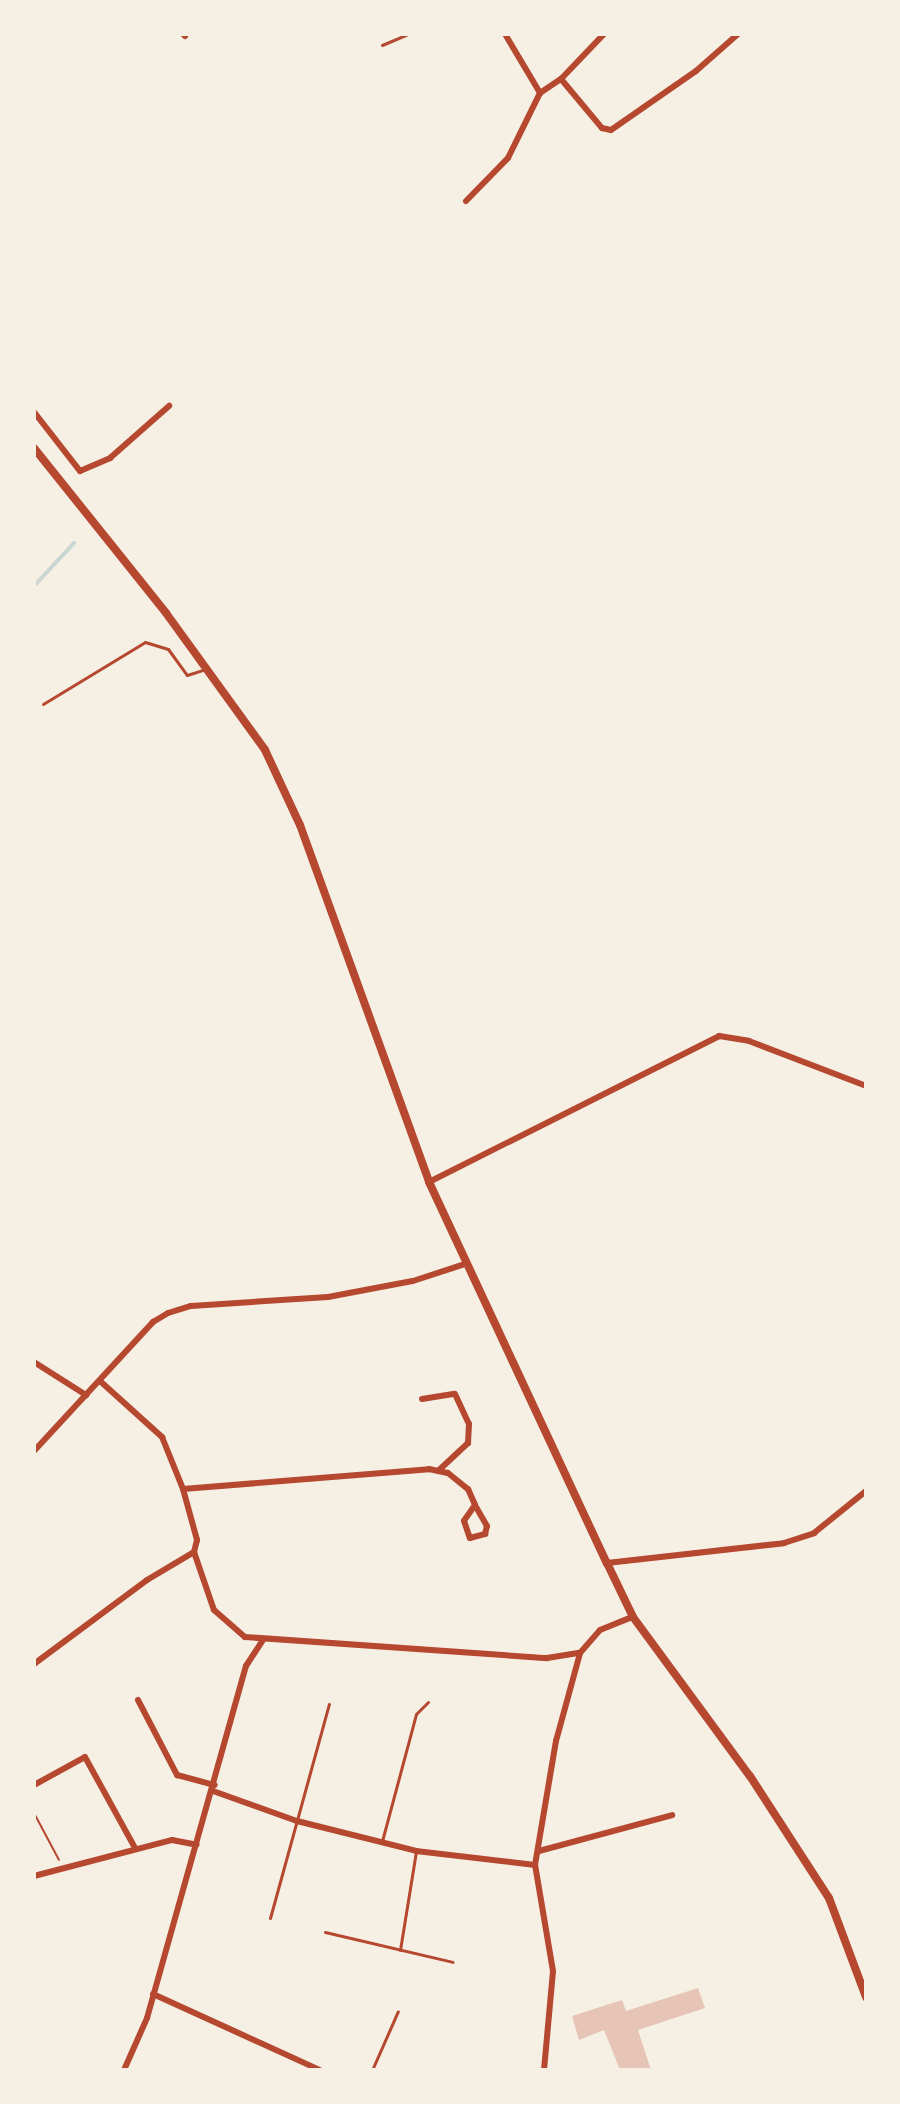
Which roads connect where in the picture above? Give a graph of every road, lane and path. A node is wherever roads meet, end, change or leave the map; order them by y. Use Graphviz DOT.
graph roads {
  1 [pos="408,34"];
  2 [pos="505,34"];
  3 [pos="604,34"];
  4 [pos="738,34"];
  5 [pos="382,45"];
  6 [pos="561,79"];
  7 [pos="540,93"];
  8 [pos="466,201"];
  9 [pos="169,406"];
  10 [pos="34,412"];
  11 [pos="36,453"];
  12 [pos="206,668"];
  13 [pos="43,704"];
  14 [pos="866,1086"];
  15 [pos="429,1182"];
  16 [pos="465,1264"];
  17 [pos="34,1362"];
  18 [pos="100,1381"];
  19 [pos="86,1395"];
  20 [pos="422,1399"];
  21 [pos="34,1451"];
  22 [pos="438,1471"];
  23 [pos="183,1489"];
  24 [pos="866,1491"];
  25 [pos="475,1505"];
  26 [pos="194,1552"];
  27 [pos="607,1563"];
  28 [pos="633,1617"];
  29 [pos="263,1640"];
  30 [pos="580,1653"];
  31 [pos="34,1664"];
  32 [pos="138,1700"];
  33 [pos="428,1702"];
  34 [pos="329,1704"];
  35 [pos="34,1785"];
  36 [pos="214,1788"];
  37 [pos="34,1813"];
  38 [pos="672,1815"];
  39 [pos="297,1821"];
  40 [pos="381,1843"];
  41 [pos="197,1845"];
  42 [pos="135,1848"];
  43 [pos="416,1851"];
  44 [pos="539,1851"];
  45 [pos="535,1865"];
  46 [pos="64,1868"];
  47 [pos="34,1876"];
  48 [pos="270,1918"];
  49 [pos="325,1932"];
  50 [pos="399,1951"];
  51 [pos="453,1962"];
  52 [pos="153,1994"];
  53 [pos="866,1997"];
  54 [pos="398,2011"];
  55 [pos="124,2070"];
  56 [pos="320,2070"];
  57 [pos="372,2070"];
  58 [pos="544,2070"];
  1 -- 5 [label="lane"];
  2 -- 7 [label="street"];
  3 -- 6 [label="street"];
  4 -- 6 [label="street"];
  6 -- 7 [label="street"];
  7 -- 8 [label="street"];
  9 -- 10 [label="street"];
  11 -- 12 [label="main road"];
  12 -- 13 [label="lane"];
  12 -- 15 [label="main road"];
  14 -- 15 [label="street"];
  15 -- 16 [label="main road"];
  16 -- 18 [label="street"];
  16 -- 27 [label="main road"];
  17 -- 19 [label="street"];
  18 -- 19 [label="street"];
  18 -- 23 [label="street"];
  19 -- 21 [label="street"];
  20 -- 22 [label="street"];
  22 -- 23 [label="street"];
  22 -- 25 [label="street"];
  23 -- 26 [label="street"];
  24 -- 27 [label="street"];
  25 -- 25 [label="street"];
  26 -- 29 [label="street"];
  26 -- 31 [label="street"];
  27 -- 28 [label="main road"];
  28 -- 30 [label="street"];
  28 -- 53 [label="main road"];
  29 -- 30 [label="street"];
  29 -- 36 [label="street"];
  30 -- 44 [label="street"];
  32 -- 36 [label="street"];
  33 -- 40 [label="lane"];
  34 -- 39 [label="lane"];
  35 -- 42 [label="street"];
  36 -- 39 [label="street"];
  36 -- 41 [label="street"];
  37 -- 46 [label="path"];
  38 -- 44 [label="street"];
  39 -- 40 [label="street"];
  39 -- 48 [label="lane"];
  40 -- 43 [label="street"];
  41 -- 42 [label="street"];
  41 -- 52 [label="street"];
  42 -- 46 [label="street"];
  43 -- 45 [label="street"];
  43 -- 50 [label="lane"];
  44 -- 45 [label="street"];
  45 -- 58 [label="street"];
  46 -- 47 [label="street"];
  49 -- 50 [label="lane"];
  50 -- 51 [label="lane"];
  52 -- 55 [label="street"];
  52 -- 56 [label="street"];
  54 -- 57 [label="lane"];
}
